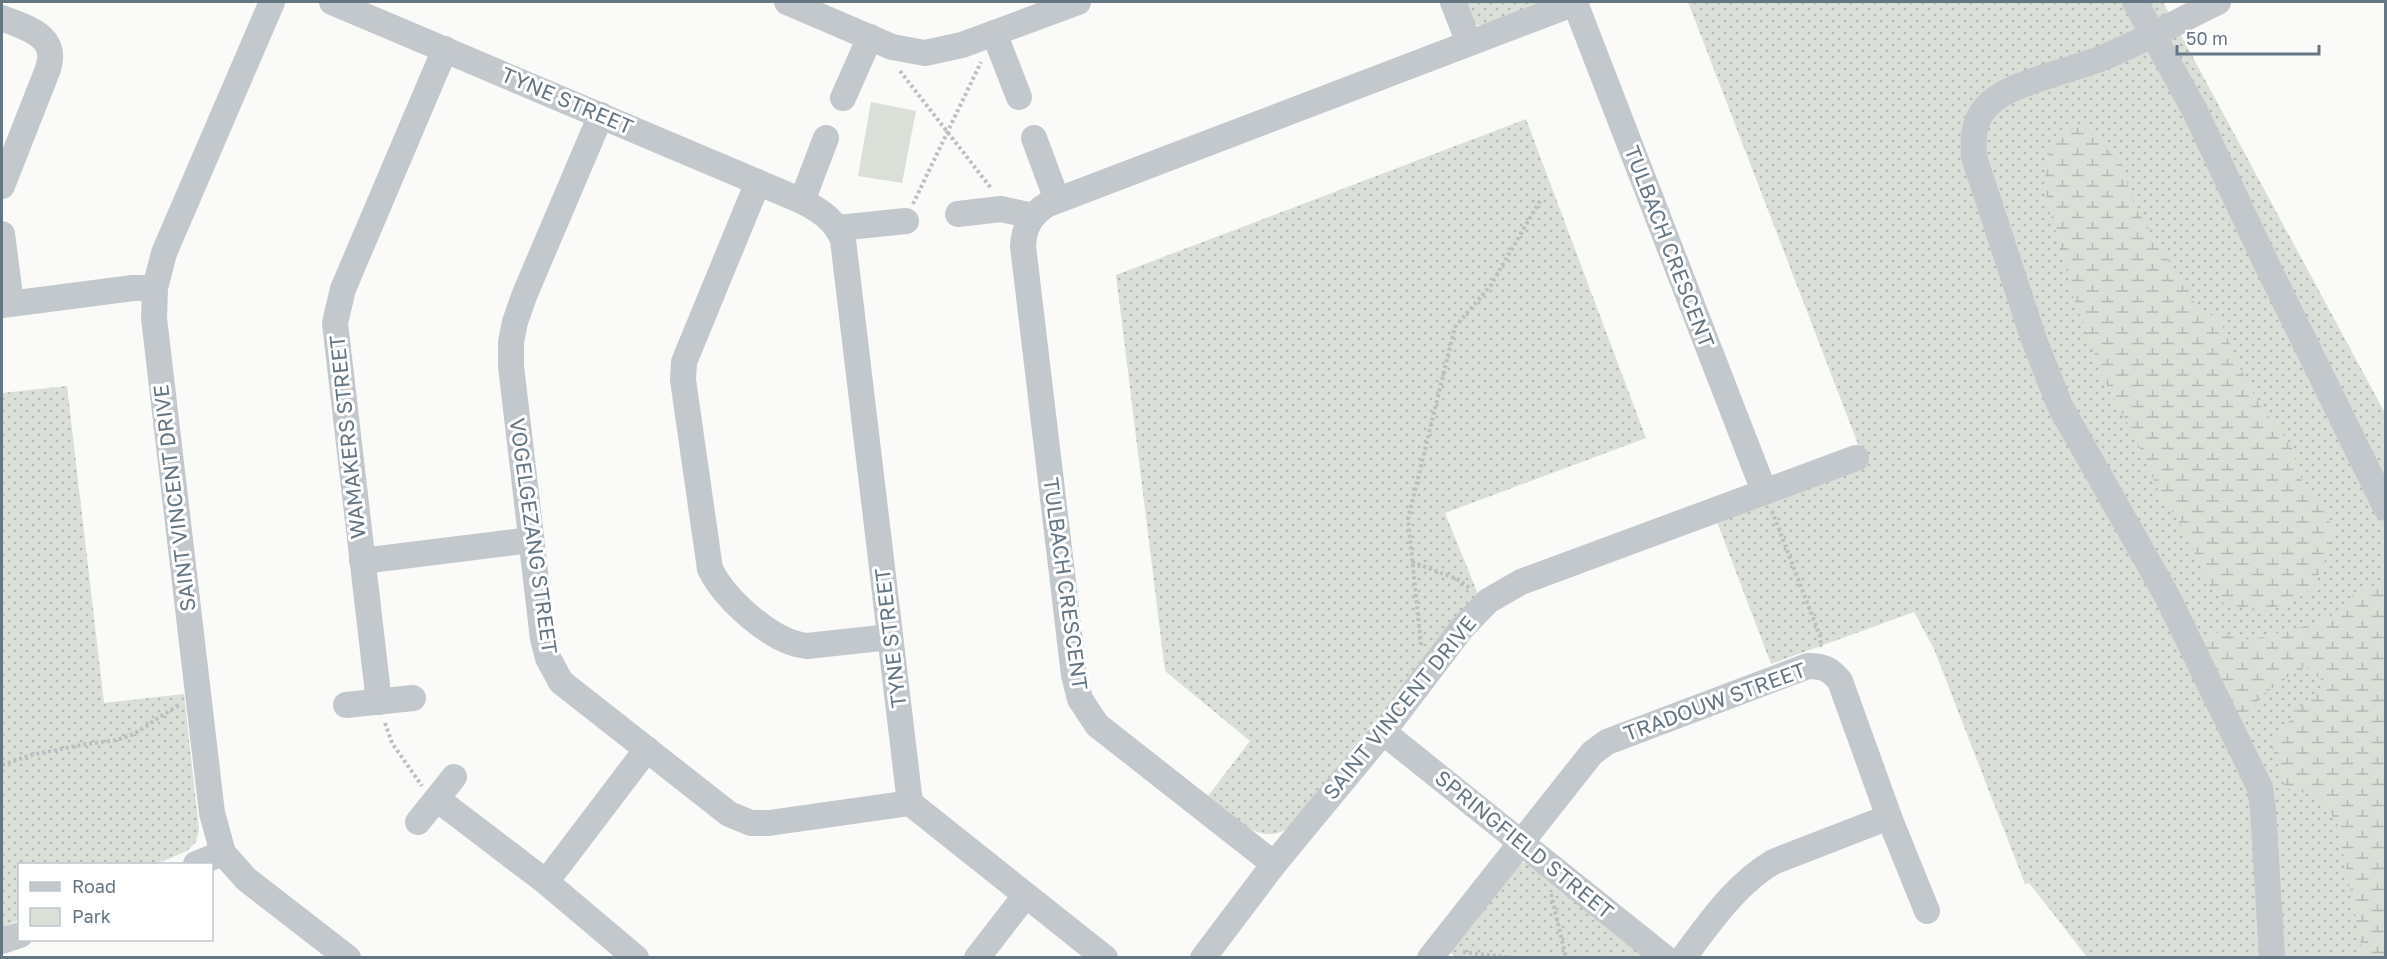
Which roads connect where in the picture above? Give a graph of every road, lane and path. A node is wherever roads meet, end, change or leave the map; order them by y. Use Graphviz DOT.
graph roads {
  1 [pos="272,2"];
  2 [pos="332,2"];
  3 [pos="787,2"];
  4 [pos="1077,2"];
  5 [pos="1453,2"];
  6 [pos="1574,2"];
  7 [pos="2135,2"];
  8 [pos="2218,2"];
  9 [pos="2,18"];
  10 [pos="2152,34"];
  11 [pos="997,41"];
  12 [pos="881,42"];
  13 [pos="1469,43"];
  14 [pos="445,49"];
  15 [pos="1019,97"];
  16 [pos="843,98"];
  17 [pos="601,115"];
  18 [pos="948,133"];
  19 [pos="826,138"];
  20 [pos="1034,138"];
  21 [pos="758,182"];
  22 [pos="2,186"];
  23 [pos="1541,199"];
  24 [pos="1057,200"];
  25 [pos="802,201"];
  26 [pos="1001,209"];
  27 [pos="958,214"];
  28 [pos="1033,216"];
  29 [pos="906,221"];
  30 [pos="838,228"];
  31 [pos="2,234"];
  32 [pos="155,288"];
  33 [pos="6,304"];
  34 [pos="1856,458"];
  35 [pos="1764,491"];
  36 [pos="2385,508"];
  37 [pos="531,540"];
  38 [pos="362,561"];
  39 [pos="1412,562"];
  40 [pos="1488,601"];
  41 [pos="890,637"];
  42 [pos="1821,666"];
  43 [pos="1424,677"];
  44 [pos="198,695"];
  45 [pos="413,698"];
  46 [pos="379,702"];
  47 [pos="346,705"];
  48 [pos="1383,732"];
  49 [pos="647,749"];
  50 [pos="2,765"];
  51 [pos="454,777"];
  52 [pos="437,799"];
  53 [pos="910,803"];
  54 [pos="1889,817"];
  55 [pos="418,822"];
  56 [pos="1520,841"];
  57 [pos="223,853"];
  58 [pos="198,863"];
  59 [pos="1274,864"];
  60 [pos="546,882"];
  61 [pos="1550,891"];
  62 [pos="1025,896"];
  63 [pos="1927,911"];
  64 [pos="18,936"];
  65 [pos="2,941"];
  66 [pos="1440,954"];
  67 [pos="348,957"];
  68 [pos="636,957"];
  69 [pos="977,957"];
  70 [pos="1105,957"];
  71 [pos="1203,957"];
  72 [pos="1514,957"];
  73 [pos="1566,957"];
  74 [pos="1665,957"];
  75 [pos="1683,957"];
  76 [pos="2272,957"];
  1 -- 32 [label="street, SAINT VINCENT DRIVE"];
  2 -- 14 [label="street, TYNE STREET"];
  3 -- 12 [label="street"];
  4 -- 11 [label="street"];
  5 -- 13 [label="street"];
  6 -- 13 [label="street, TULBACH CRESCENT"];
  6 -- 35 [label="street, TULBACH CRESCENT"];
  7 -- 10 [label="street"];
  8 -- 10 [label="street"];
  9 -- 22 [label="street"];
  10 -- 36 [label="street"];
  10 -- 76 [label="street"];
  11 -- 12 [label="street"];
  11 -- 15 [label="street"];
  11 -- 18 [label="path"];
  12 -- 16 [label="street"];
  12 -- 18 [label="path"];
  13 -- 24 [label="street, TULBACH CRESCENT"];
  14 -- 17 [label="street, TYNE STREET"];
  14 -- 38 [label="street, WAMAKERS STREET"];
  17 -- 21 [label="street, TYNE STREET"];
  17 -- 37 [label="street, VOGELGEZANG STREET"];
  18 -- 26 [label="path"];
  18 -- 29 [label="path"];
  19 -- 25 [label="street"];
  20 -- 24 [label="street"];
  21 -- 25 [label="street, TYNE STREET"];
  21 -- 41 [label="street"];
  23 -- 39 [label="path"];
  24 -- 28 [label="street, TULBACH CRESCENT"];
  25 -- 30 [label="street, TYNE STREET"];
  26 -- 27 [label="street"];
  26 -- 28 [label="street"];
  28 -- 59 [label="street, TULBACH CRESCENT"];
  29 -- 30 [label="street"];
  30 -- 41 [label="street, TYNE STREET"];
  31 -- 33 [label="street"];
  32 -- 33 [label="street"];
  32 -- 44 [label="street, SAINT VINCENT DRIVE"];
  34 -- 35 [label="street, SAINT VINCENT DRIVE"];
  35 -- 40 [label="street, SAINT VINCENT DRIVE"];
  35 -- 42 [label="path"];
  37 -- 38 [label="street"];
  37 -- 49 [label="street, VOGELGEZANG STREET"];
  38 -- 46 [label="street, WAMAKERS STREET"];
  39 -- 40 [label="path"];
  39 -- 43 [label="path"];
  40 -- 43 [label="street, SAINT VINCENT DRIVE"];
  41 -- 53 [label="street, TYNE STREET"];
  42 -- 54 [label="street, TRADOUW STREET"];
  42 -- 56 [label="street, TRADOUW STREET"];
  43 -- 48 [label="street, SAINT VINCENT DRIVE"];
  44 -- 50 [label="path"];
  44 -- 57 [label="street, SAINT VINCENT DRIVE"];
  45 -- 46 [label="street"];
  46 -- 47 [label="street"];
  46 -- 52 [label="path"];
  48 -- 56 [label="street, SPRINGFIELD STREET"];
  48 -- 59 [label="street, SAINT VINCENT DRIVE"];
  49 -- 53 [label="street, VOGELGEZANG STREET"];
  49 -- 60 [label="street"];
  51 -- 52 [label="street"];
  52 -- 55 [label="street"];
  52 -- 60 [label="street"];
  53 -- 62 [label="street"];
  54 -- 63 [label="street, TRADOUW STREET"];
  54 -- 75 [label="street"];
  56 -- 66 [label="street, TRADOUW STREET"];
  56 -- 74 [label="street, SPRINGFIELD STREET"];
  57 -- 58 [label="street"];
  57 -- 67 [label="street, SAINT VINCENT DRIVE"];
  59 -- 71 [label="street, SAINT VINCENT DRIVE"];
  60 -- 68 [label="street"];
  61 -- 73 [label="path"];
  62 -- 69 [label="street"];
  62 -- 70 [label="street"];
  64 -- 65 [label="street"];
  66 -- 72 [label="path"];
}
